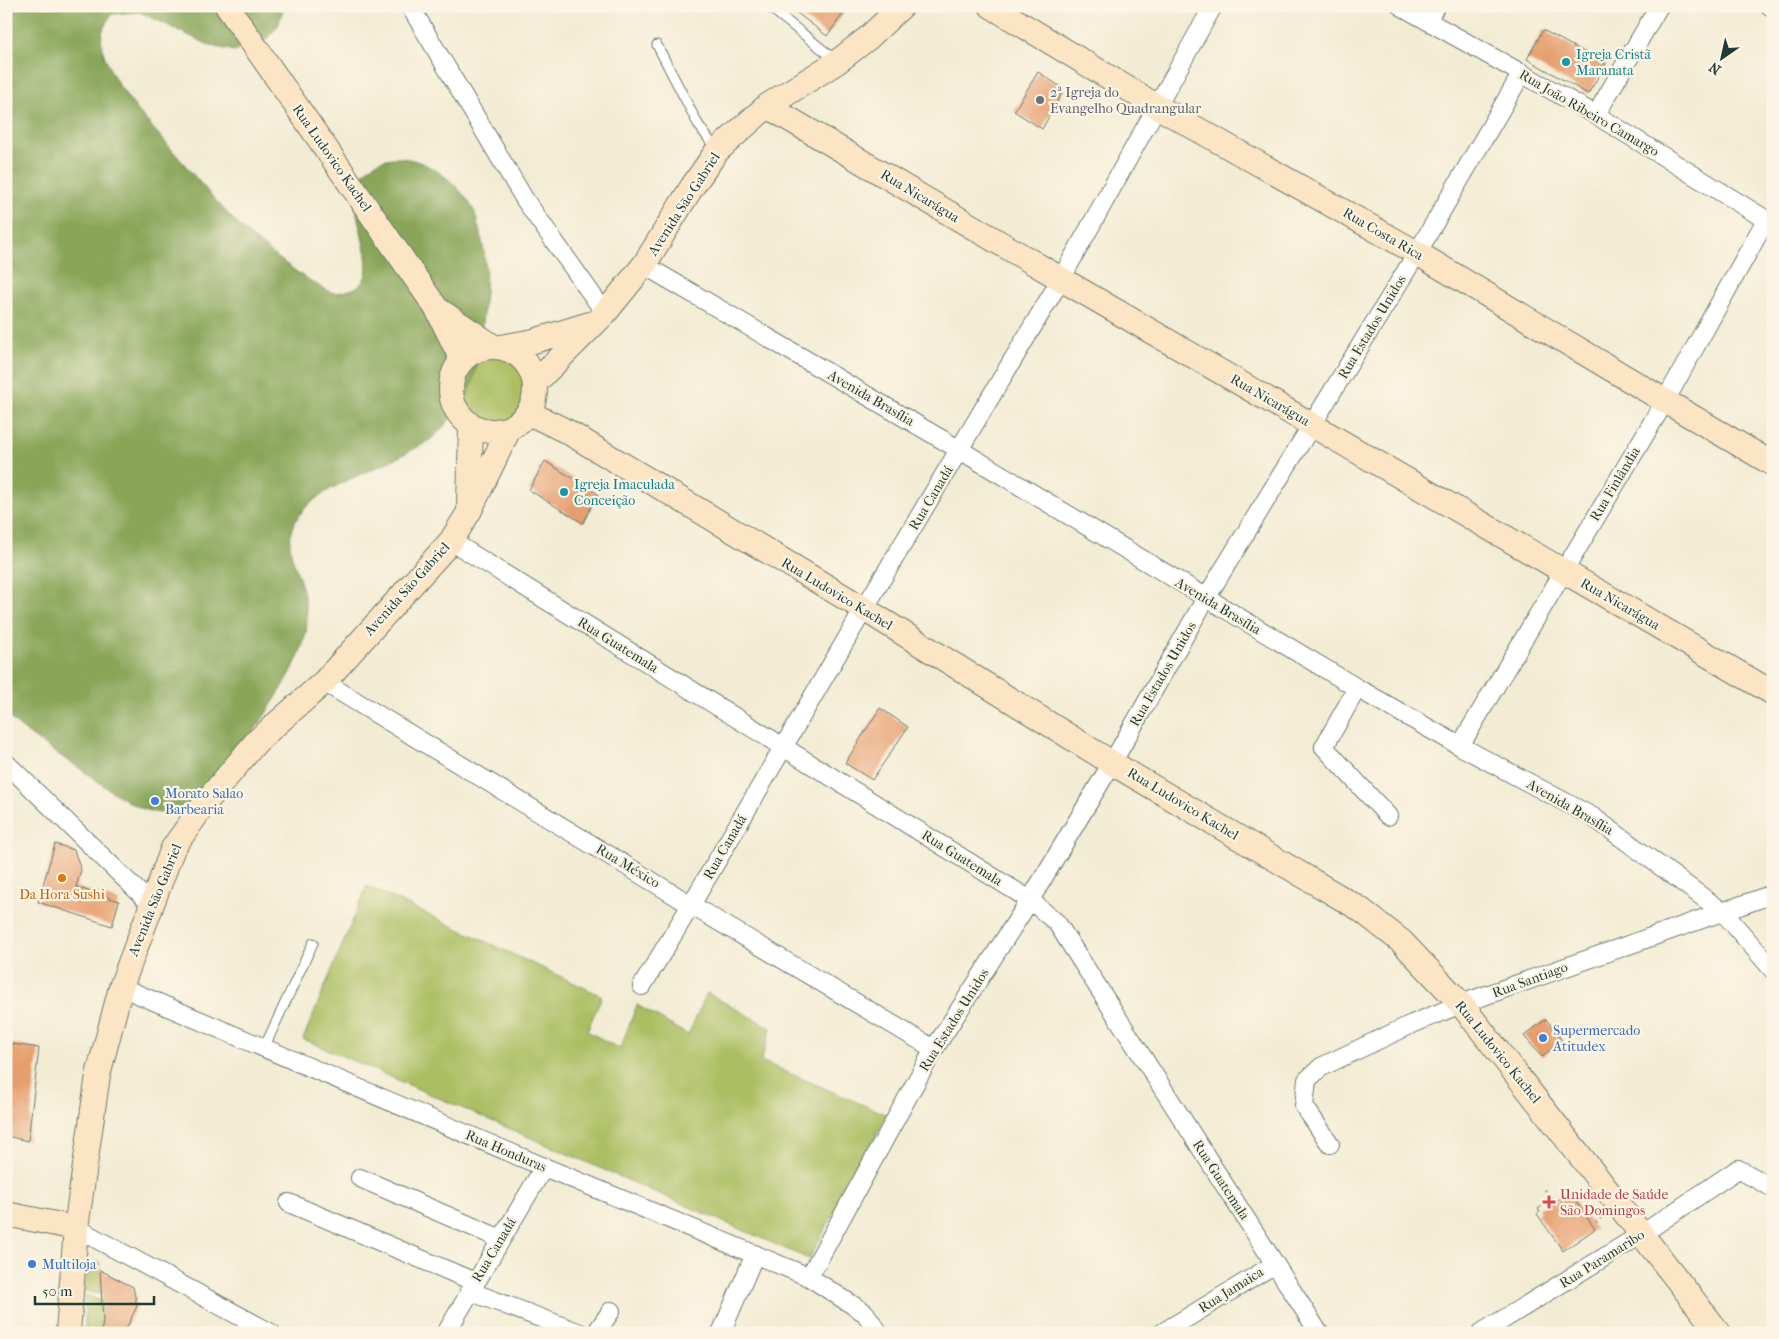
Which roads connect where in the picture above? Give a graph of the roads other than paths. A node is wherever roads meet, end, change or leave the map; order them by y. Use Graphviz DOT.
graph roads {
  1 [pos="227,6"];
  2 [pos="410,6"];
  3 [pos="768,6"];
  4 [pos="902,6"];
  5 [pos="991,6"];
  6 [pos="1213,6"];
  7 [pos="1402,6"];
  8 [pos="1659,6"];
  9 [pos="1432,13"];
  10 [pos="657,45"];
  11 [pos="837,62"];
  12 [pos="1522,73"];
  13 [pos="768,106"];
  14 [pos="1158,107"];
  15 [pos="1596,115"];
  16 [pos="717,151"];
  17 [pos="1769,222"];
  18 [pos="1417,253"];
  19 [pos="644,265"];
  20 [pos="1061,279"];
  21 [pos="437,309"];
  22 [pos="600,318"];
  23 [pos="498,347"];
  24 [pos="462,360"];
  25 [pos="536,383"];
  26 [pos="1665,401"];
  27 [pos="528,413"];
  28 [pos="471,425"];
  29 [pos="1312,425"];
  30 [pos="509,428"];
  31 [pos="960,450"];
  32 [pos="1773,464"];
  33 [pos="469,512"];
  34 [pos="451,542"];
  35 [pos="1563,571"];
  36 [pos="1206,598"];
  37 [pos="864,610"];
  38 [pos="324,682"];
  39 [pos="1357,688"];
  40 [pos="1773,693"];
  41 [pos="1460,746"];
  42 [pos="784,747"];
  43 [pos="6,763"];
  44 [pos="1112,763"];
  45 [pos="1388,816"];
  46 [pos="1773,894"];
  47 [pos="1030,900"];
  48 [pos="151,904"];
  49 [pos="692,904"];
  50 [pos="1723,912"];
  51 [pos="313,943"];
  52 [pos="1773,970"];
  53 [pos="642,986"];
  54 [pos="120,987"];
  55 [pos="1462,1004"];
  56 [pos="264,1048"];
  57 [pos="934,1049"];
  58 [pos="1330,1144"];
  59 [pos="544,1167"];
  60 [pos="360,1178"];
  61 [pos="1773,1188"];
  62 [pos="288,1203"];
  63 [pos="6,1214"];
  64 [pos="76,1228"];
  65 [pos="1642,1234"];
  66 [pos="501,1239"];
  67 [pos="755,1254"];
  68 [pos="1275,1264"];
  69 [pos="810,1277"];
  70 [pos="472,1287"];
  71 [pos="611,1311"];
  72 [pos="68,1333"];
  73 [pos="271,1333"];
  74 [pos="446,1333"];
  75 [pos="580,1333"];
  76 [pos="596,1333"];
  77 [pos="721,1333"];
  78 [pos="880,1333"];
  79 [pos="1162,1333"];
  80 [pos="1319,1333"];
  81 [pos="1481,1333"];
  82 [pos="1719,1333"];
  1 -- 21 [label="main road, Rua Ludovico Kachel"];
  2 -- 22 [label="street"];
  3 -- 11 [label="lane"];
  4 -- 11 [label="main road, Avenida São Gabriel"];
  5 -- 14 [label="main road, Rua Costa Rica"];
  6 -- 14 [label="street, Rua Canadá"];
  7 -- 9 [label="street, Rua João Ribeiro Camargo"];
  8 -- 15 [label="street"];
  9 -- 12 [label="street, Rua João Ribeiro Camargo"];
  10 -- 16 [label="lane"];
  11 -- 13 [label="main road, Avenida São Gabriel"];
  12 -- 15 [label="street, Rua João Ribeiro Camargo"];
  12 -- 18 [label="street, Rua Estados Unidos"];
  13 -- 16 [label="main road, Avenida São Gabriel"];
  13 -- 20 [label="main road, Rua Nicarágua"];
  14 -- 18 [label="main road, Rua Costa Rica"];
  14 -- 20 [label="street, Rua Canadá"];
  15 -- 17 [label="street, Rua João Ribeiro Camargo"];
  16 -- 19 [label="main road, Avenida São Gabriel"];
  17 -- 26 [label="street, Rua Finlândia"];
  18 -- 26 [label="main road, Rua Costa Rica"];
  18 -- 29 [label="street, Rua Estados Unidos"];
  19 -- 22 [label="main road, Avenida São Gabriel"];
  19 -- 31 [label="street, Avenida Brasília"];
  20 -- 29 [label="main road, Rua Nicarágua"];
  20 -- 31 [label="street, Rua Canadá"];
  21 -- 23 [label="main road, Rua Ludovico Kachel"];
  21 -- 24 [label="main road, Rua Ludovico Kachel"];
  22 -- 23 [label="main road"];
  22 -- 25 [label="main road, Avenida São Gabriel"];
  23 -- 24 [label="main road"];
  23 -- 25 [label="main road"];
  24 -- 28 [label="main road"];
  25 -- 27 [label="main road"];
  26 -- 32 [label="main road, Rua Costa Rica"];
  26 -- 35 [label="street, Rua Finlândia"];
  27 -- 30 [label="main road"];
  27 -- 37 [label="main road, Rua Ludovico Kachel"];
  28 -- 30 [label="main road"];
  28 -- 33 [label="main road, Avenida São Gabriel"];
  29 -- 35 [label="main road, Rua Nicarágua"];
  29 -- 36 [label="street, Rua Estados Unidos"];
  30 -- 33 [label="main road, Avenida São Gabriel"];
  31 -- 36 [label="street, Avenida Brasília"];
  31 -- 37 [label="street, Rua Canadá"];
  33 -- 34 [label="main road, Avenida São Gabriel"];
  34 -- 38 [label="main road, Avenida São Gabriel"];
  34 -- 42 [label="street, Rua Guatemala"];
  35 -- 40 [label="main road, Rua Nicarágua"];
  35 -- 41 [label="street, Rua Finlândia"];
  36 -- 39 [label="street, Avenida Brasília"];
  36 -- 44 [label="street, Rua Estados Unidos"];
  37 -- 42 [label="street, Rua Canadá"];
  37 -- 44 [label="main road, Rua Ludovico Kachel"];
  38 -- 48 [label="main road, Avenida São Gabriel"];
  38 -- 49 [label="street, Rua México"];
  39 -- 41 [label="street, Avenida Brasília"];
  39 -- 45 [label="street"];
  41 -- 50 [label="street, Avenida Brasília"];
  42 -- 47 [label="street, Rua Guatemala"];
  42 -- 49 [label="street, Rua Canadá"];
  43 -- 48 [label="street"];
  44 -- 47 [label="street, Rua Estados Unidos"];
  44 -- 55 [label="main road, Rua Ludovico Kachel"];
  46 -- 50 [label="street, Rua Santiago"];
  47 -- 57 [label="street, Rua Estados Unidos"];
  47 -- 68 [label="street, Rua Guatemala"];
  48 -- 54 [label="main road, Avenida São Gabriel"];
  49 -- 53 [label="street, Rua Canadá"];
  49 -- 57 [label="street, Rua México"];
  50 -- 52 [label="street, Avenida Brasília"];
  50 -- 55 [label="street, Rua Santiago"];
  51 -- 56 [label="lane"];
  54 -- 56 [label="street, Rua Honduras"];
  54 -- 64 [label="main road, Avenida São Gabriel"];
  55 -- 58 [label="street, Rua Santiago"];
  55 -- 65 [label="main road, Rua Ludovico Kachel"];
  56 -- 59 [label="street, Rua Honduras"];
  57 -- 69 [label="street, Rua Estados Unidos"];
  59 -- 66 [label="street, Rua Canadá"];
  59 -- 67 [label="street, Rua Honduras"];
  60 -- 66 [label="street"];
  61 -- 65 [label="street, Rua Paramaribo"];
  62 -- 70 [label="street"];
  63 -- 64 [label="main road"];
  64 -- 72 [label="main road, Avenida São Gabriel"];
  64 -- 73 [label="street"];
  65 -- 81 [label="street, Rua Paramaribo"];
  65 -- 82 [label="main road, Rua Ludovico Kachel"];
  66 -- 70 [label="street, Rua Canadá"];
  67 -- 69 [label="street, Rua Honduras"];
  67 -- 77 [label="street"];
  68 -- 79 [label="street, Rua Jamaica"];
  68 -- 80 [label="street, Rua Guatemala"];
  69 -- 78 [label="street, Rua Honduras"];
  70 -- 74 [label="street, Rua Canadá"];
  70 -- 75 [label="street"];
  71 -- 76 [label="street"];
}
